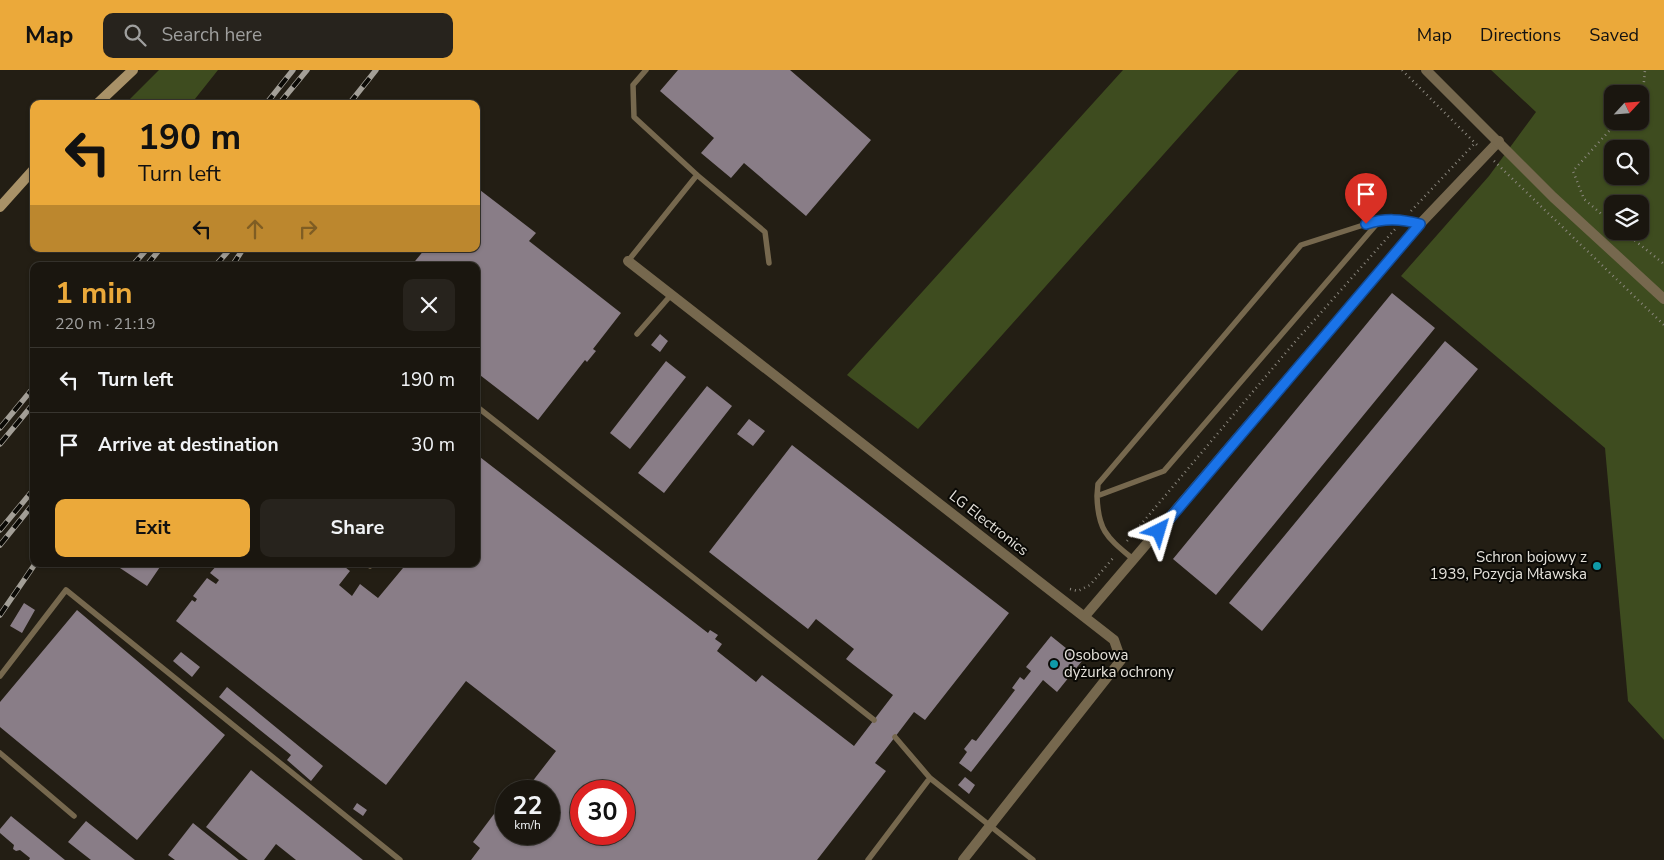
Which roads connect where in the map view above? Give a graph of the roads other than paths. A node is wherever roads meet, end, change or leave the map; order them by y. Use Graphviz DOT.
graph roads {
  1 [pos="133,70"];
  2 [pos="646,70"];
  3 [pos="1426,70"];
  4 [pos="101,100"];
  5 [pos="1499,141"];
  6 [pos="30,173"];
  7 [pos="697,176"];
  8 [pos="0,207"];
  9 [pos="1381,219"];
  10 [pos="1420,224"];
  11 [pos="628,262"];
  12 [pos="769,263"];
  13 [pos="670,295"];
  14 [pos="1664,299"];
  15 [pos="637,334"];
  16 [pos="480,409"];
  17 [pos="1097,496"];
  18 [pos="1134,560"];
  19 [pos="1085,616"];
  20 [pos="0,676"];
  21 [pos="874,720"];
  22 [pos="895,738"];
  23 [pos="0,754"];
  24 [pos="930,778"];
  25 [pos="74,816"];
  26 [pos="990,826"];
  27 [pos="400,860"];
  28 [pos="868,860"];
  29 [pos="964,860"];
  30 [pos="1033,860"];
  1 -- 4 [label="main road"];
  2 -- 7 [label="lane"];
  3 -- 5 [label="street"];
  5 -- 10 [label="street"];
  5 -- 14 [label="street"];
  6 -- 8 [label="main road"];
  7 -- 11 [label="lane"];
  7 -- 12 [label="lane"];
  9 -- 10 [label="lane"];
  9 -- 17 [label="lane"];
  9 -- 17 [label="lane"];
  10 -- 18 [label="street"];
  11 -- 13 [label="street, LG Electronics"];
  13 -- 15 [label="lane"];
  13 -- 19 [label="street, LG Electronics"];
  16 -- 21 [label="lane"];
  17 -- 18 [label="lane"];
  18 -- 19 [label="street"];
  19 -- 26 [label="street, LG Electronics"];
  20 -- 27 [label="lane"];
  22 -- 24 [label="lane"];
  23 -- 25 [label="lane"];
  24 -- 26 [label="lane"];
  24 -- 28 [label="lane"];
  26 -- 29 [label="street, LG Electronics"];
  26 -- 30 [label="lane"];
}
